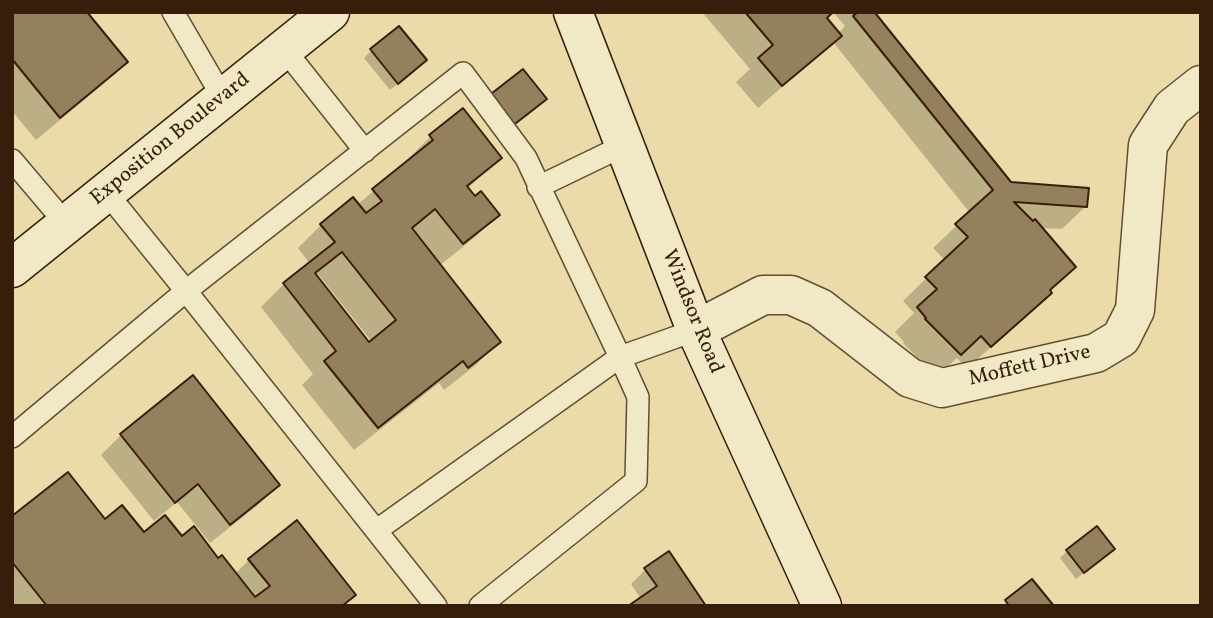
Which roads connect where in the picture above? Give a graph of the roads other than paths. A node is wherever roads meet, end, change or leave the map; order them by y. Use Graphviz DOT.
graph roads {
  1 [pos="173,12"];
  2 [pos="330,12"];
  3 [pos="573,12"];
  4 [pos="284,49"];
  5 [pos="1201,85"];
  6 [pos="223,98"];
  7 [pos="625,145"];
  8 [pos="365,151"];
  9 [pos="12,160"];
  10 [pos="538,187"];
  11 [pos="106,192"];
  12 [pos="66,225"];
  13 [pos="12,268"];
  14 [pos="186,291"];
  15 [pos="696,330"];
  16 [pos="620,357"];
  17 [pos="12,437"];
  18 [pos="377,530"];
  19 [pos="436,606"];
  20 [pos="480,606"];
  21 [pos="821,606"];
  1 -- 6 [label="lane"];
  2 -- 4 [label="street, Exposition Boulevard"];
  3 -- 7 [label="street, Windsor Road"];
  4 -- 6 [label="street, Exposition Boulevard"];
  4 -- 8 [label="lane"];
  5 -- 15 [label="street, Moffett Drive"];
  6 -- 11 [label="street, Exposition Boulevard"];
  7 -- 10 [label="lane"];
  7 -- 15 [label="street, Windsor Road"];
  8 -- 10 [label="lane"];
  8 -- 14 [label="lane"];
  9 -- 12 [label="lane"];
  10 -- 16 [label="lane"];
  11 -- 12 [label="street, Exposition Boulevard"];
  11 -- 14 [label="lane"];
  12 -- 13 [label="street, Exposition Boulevard"];
  14 -- 17 [label="lane"];
  14 -- 18 [label="lane"];
  15 -- 16 [label="lane"];
  15 -- 21 [label="street, Windsor Road"];
  16 -- 18 [label="lane"];
  16 -- 20 [label="lane"];
  18 -- 19 [label="lane"];
}
